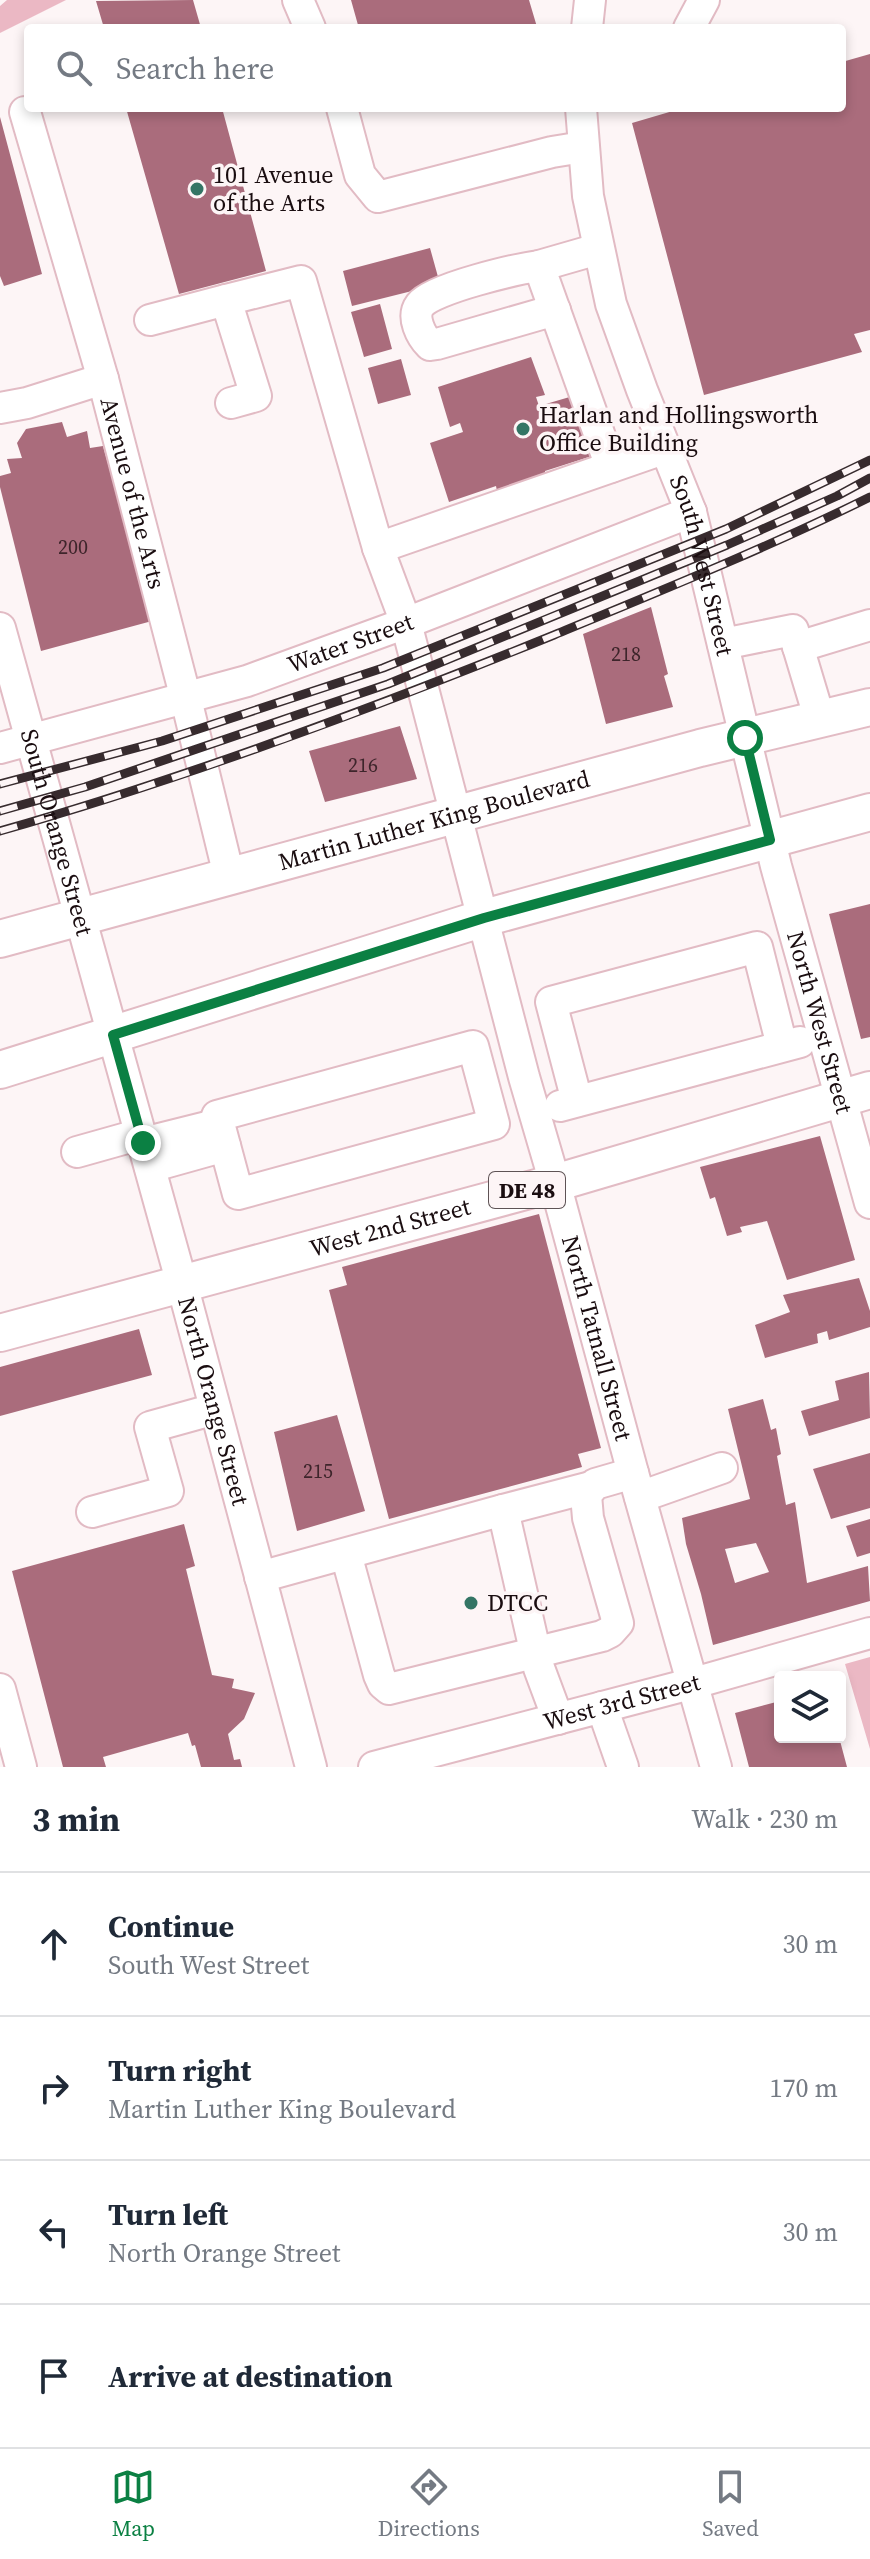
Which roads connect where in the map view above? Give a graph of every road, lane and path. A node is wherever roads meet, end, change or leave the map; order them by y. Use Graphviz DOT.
graph roads {
  1 [pos="298,0"];
  2 [pos="590,0"];
  3 [pos="704,0"];
  4 [pos="308,24"];
  5 [pos="587,24"];
  6 [pos="691,24"];
  7 [pos="25,112"];
  8 [pos="343,112"];
  9 [pos="581,112"];
  10 [pos="583,147"];
  11 [pos="598,249"];
  12 [pos="539,266"];
  13 [pos="226,300"];
  14 [pos="555,310"];
  15 [pos="150,320"];
  16 [pos="103,379"];
  17 [pos="231,403"];
  18 [pos="0,408"];
  19 [pos="666,448"];
  20 [pos="611,467"];
  21 [pos="691,512"];
  22 [pos="378,548"];
  23 [pos="406,623"];
  24 [pos="870,625"];
  25 [pos="0,628"];
  26 [pos="723,644"];
  27 [pos="798,647"];
  28 [pos="186,699"];
  29 [pos="870,707"];
  30 [pos="820,720"];
  31 [pos="745,738"];
  32 [pos="31,740"];
  33 [pos="0,748"];
  34 [pos="870,812"];
  35 [pos="456,814"];
  36 [pos="770,840"];
  37 [pos="229,876"];
  38 [pos="82,917"];
  39 [pos="484,918"];
  40 [pos="0,939"];
  41 [pos="113,1035"];
  42 [pos="825,1035"];
  43 [pos="782,1046"];
  44 [pos="0,1070"];
  45 [pos="855,1094"];
  46 [pos="577,1101"];
  47 [pos="534,1113"];
  48 [pos="494,1124"];
  49 [pos="222,1135"];
  50 [pos="145,1149"];
  51 [pos="80,1160"];
  52 [pos="555,1183"];
  53 [pos="870,1203"];
  54 [pos="182,1284"];
  55 [pos="0,1333"];
  56 [pos="215,1409"];
  57 [pos="722,1468"];
  58 [pos="637,1485"];
  59 [pos="591,1487"];
  60 [pos="503,1510"];
  61 [pos="92,1512"];
  62 [pos="346,1554"];
  63 [pos="260,1577"];
  64 [pos="870,1633"];
  65 [pos="536,1652"];
  66 [pos="694,1683"];
  67 [pos="0,1689"];
  68 [pos="602,1707"];
  69 [pos="558,1719"];
  70 [pos="21,1767"];
  71 [pos="311,1767"];
  72 [pos="374,1767"];
  73 [pos="623,1767"];
  74 [pos="716,1767"];
  1 -- 4 [label="street"];
  2 -- 5 [label="street"];
  3 -- 6 [label="street"];
  7 -- 16 [label="street, Avenue of the Arts"];
  8 -- 10 [label="street"];
  9 -- 10 [label="street, South West Street"];
  10 -- 11 [label="street, South West Street"];
  11 -- 12 [label="street"];
  11 -- 19 [label="street, South West Street"];
  12 -- 14 [label="street"];
  12 -- 14 [label="street"];
  13 -- 15 [label="street"];
  13 -- 17 [label="street"];
  13 -- 22 [label="street, North Tatnall Street"];
  14 -- 20 [label="street"];
  16 -- 18 [label="street"];
  16 -- 28 [label="street, Avenue of the Arts"];
  19 -- 20 [label="street"];
  19 -- 21 [label="street, South West Street"];
  20 -- 22 [label="street"];
  21 -- 23 [label="street, Water Street"];
  21 -- 26 [label="street, South West Street"];
  22 -- 23 [label="street, North Tatnall Street"];
  23 -- 28 [label="street, Water Street"];
  23 -- 35 [label="street, North Tatnall Street"];
  24 -- 27 [label="street"];
  25 -- 32 [label="street, South Orange Street"];
  26 -- 27 [label="street"];
  26 -- 31 [label="street, South West Street"];
  27 -- 30 [label="street"];
  28 -- 32 [label="street, Water Street"];
  28 -- 37 [label="street, Avenue of the Arts"];
  29 -- 30 [label="main road, Martin Luther King Boulevard"];
  30 -- 31 [label="main road, Martin Luther King Boulevard"];
  31 -- 35 [label="main road, Martin Luther King Boulevard"];
  31 -- 36 [label="street, South West Street"];
  32 -- 33 [label="street, Water Street"];
  32 -- 38 [label="street, South Orange Street"];
  34 -- 36 [label="main road"];
  35 -- 37 [label="main road, Martin Luther King Boulevard"];
  35 -- 39 [label="street, North Tatnall Street"];
  36 -- 39 [label="main road"];
  36 -- 42 [label="street, North West Street"];
  37 -- 38 [label="main road, Martin Luther King Boulevard"];
  38 -- 40 [label="main road, Martin Luther King Boulevard"];
  38 -- 41 [label="street, South Orange Street"];
  39 -- 41 [label="main road"];
  39 -- 47 [label="street, North Tatnall Street"];
  41 -- 44 [label="main road"];
  41 -- 50 [label="street, North Orange Street"];
  42 -- 43 [label="street"];
  42 -- 45 [label="street, North West Street"];
  43 -- 46 [label="street"];
  43 -- 46 [label="street"];
  45 -- 52 [label="main road, West 2nd Street / DE 48"];
  45 -- 53 [label="street, North West Street"];
  46 -- 47 [label="street"];
  47 -- 48 [label="street"];
  47 -- 52 [label="street, North Tatnall Street"];
  48 -- 49 [label="street"];
  48 -- 49 [label="street"];
  49 -- 50 [label="street"];
  50 -- 51 [label="street"];
  50 -- 54 [label="street, North Orange Street"];
  52 -- 54 [label="main road, West 2nd Street / DE 48"];
  52 -- 58 [label="street, North Tatnall Street"];
  54 -- 55 [label="main road, West 2nd Street / DE 48"];
  54 -- 56 [label="street, North Orange Street"];
  56 -- 61 [label="street"];
  56 -- 63 [label="street, North Orange Street"];
  57 -- 58 [label="street"];
  58 -- 59 [label="street"];
  58 -- 66 [label="street, North Tatnall Street"];
  59 -- 60 [label="street"];
  59 -- 65 [label="street"];
  60 -- 62 [label="street"];
  60 -- 65 [label="street"];
  62 -- 63 [label="street"];
  62 -- 65 [label="street"];
  63 -- 71 [label="street, North Orange Street"];
  64 -- 66 [label="street, West 3rd Street"];
  65 -- 69 [label="street"];
  66 -- 68 [label="street, West 3rd Street"];
  66 -- 74 [label="street, North Tatnall Street"];
  67 -- 70 [label="street"];
  68 -- 69 [label="street, West 3rd Street"];
  68 -- 73 [label="street"];
  69 -- 72 [label="street, West 3rd Street"];
}
